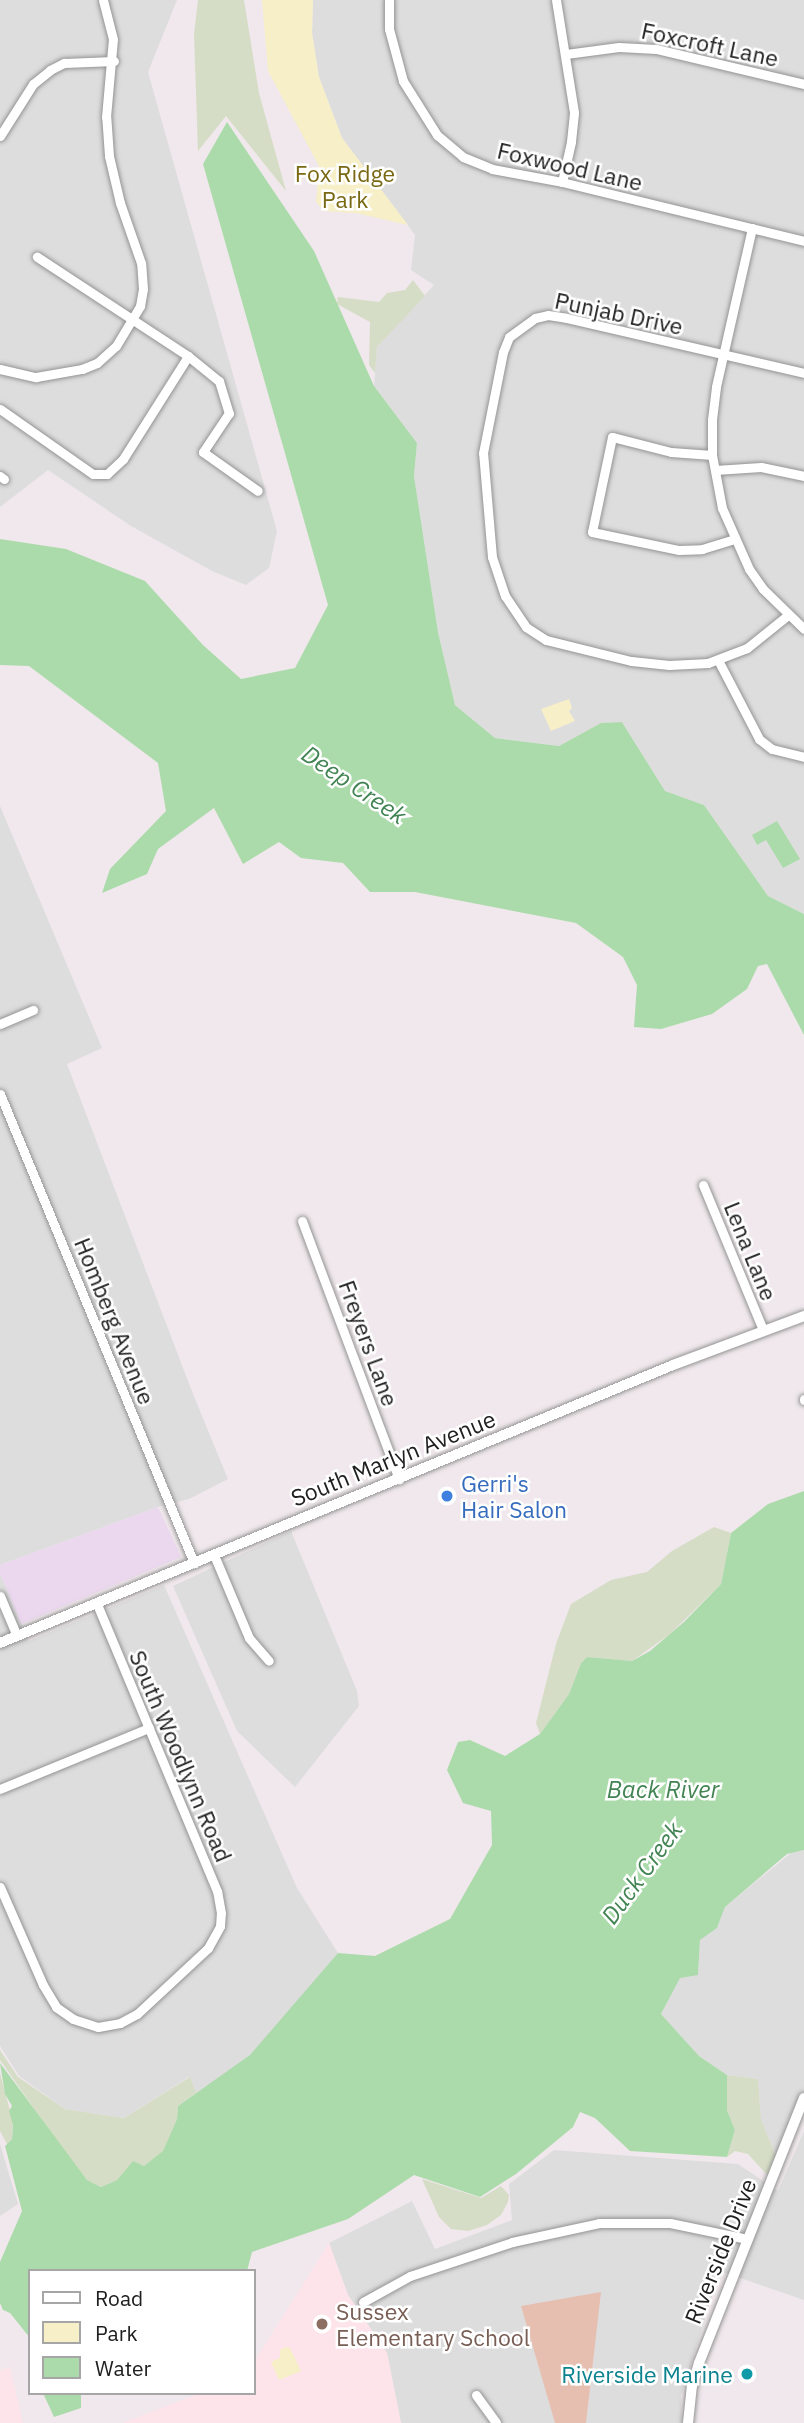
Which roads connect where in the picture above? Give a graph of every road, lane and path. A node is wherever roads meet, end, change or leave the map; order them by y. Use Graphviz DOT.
graph roads {
  1 [pos="103,0"];
  2 [pos="389,0"];
  3 [pos="556,0"];
  4 [pos="566,54"];
  5 [pos="114,61"];
  6 [pos="804,85"];
  7 [pos="0,136"];
  8 [pos="562,182"];
  9 [pos="752,228"];
  10 [pos="804,241"];
  11 [pos="37,257"];
  12 [pos="134,320"];
  13 [pos="725,355"];
  14 [pos="188,356"];
  15 [pos="0,369"];
  16 [pos="804,373"];
  17 [pos="0,409"];
  18 [pos="712,455"];
  19 [pos="715,471"];
  20 [pos="804,477"];
  21 [pos="258,491"];
  22 [pos="734,539"];
  23 [pos="788,615"];
  24 [pos="804,629"];
  25 [pos="719,662"];
  26 [pos="804,757"];
  27 [pos="33,1010"];
  28 [pos="0,1024"];
  29 [pos="0,1094"];
  30 [pos="703,1185"];
  31 [pos="302,1221"];
  32 [pos="804,1315"];
  33 [pos="763,1330"];
  34 [pos="399,1479"];
  35 [pos="214,1555"];
  36 [pos="194,1563"];
  37 [pos="0,1596"];
  38 [pos="97,1604"];
  39 [pos="16,1636"];
  40 [pos="0,1643"];
  41 [pos="269,1661"];
  42 [pos="149,1728"];
  43 [pos="0,1789"];
  44 [pos="0,1887"];
  45 [pos="804,2098"];
  46 [pos="747,2239"];
  47 [pos="363,2302"];
  48 [pos="476,2395"];
  49 [pos="496,2423"];
  50 [pos="688,2423"];
  1 -- 5 [label="street"];
  2 -- 8 [label="street, Foxwood Lane"];
  3 -- 4 [label="street"];
  4 -- 6 [label="street, Foxcroft Lane"];
  4 -- 8 [label="street"];
  5 -- 7 [label="street"];
  5 -- 12 [label="street"];
  8 -- 9 [label="street, Foxwood Lane"];
  9 -- 10 [label="street, Foxwood Lane"];
  9 -- 13 [label="street"];
  11 -- 12 [label="street"];
  12 -- 14 [label="street"];
  12 -- 15 [label="street"];
  13 -- 16 [label="street, Punjab Drive"];
  13 -- 18 [label="street"];
  13 -- 25 [label="street, Punjab Drive"];
  14 -- 17 [label="street"];
  14 -- 21 [label="street"];
  18 -- 19 [label="street"];
  18 -- 22 [label="street"];
  19 -- 20 [label="street"];
  19 -- 22 [label="street"];
  22 -- 23 [label="street"];
  23 -- 24 [label="street"];
  23 -- 25 [label="street, Punjab Drive"];
  25 -- 26 [label="street"];
  27 -- 28 [label="street"];
  29 -- 36 [label="street, Homberg Avenue"];
  30 -- 33 [label="street, Lena Lane"];
  31 -- 34 [label="street, Freyers Lane"];
  32 -- 33 [label="street, South Marlyn Avenue"];
  33 -- 34 [label="street, South Marlyn Avenue"];
  34 -- 35 [label="street, South Marlyn Avenue"];
  35 -- 36 [label="street, South Marlyn Avenue"];
  35 -- 41 [label="street"];
  36 -- 38 [label="street, South Marlyn Avenue"];
  37 -- 39 [label="street"];
  38 -- 39 [label="street, South Marlyn Avenue"];
  38 -- 42 [label="street, South Woodlynn Road"];
  39 -- 40 [label="street, South Marlyn Avenue"];
  42 -- 43 [label="street"];
  42 -- 44 [label="street, South Woodlynn Road"];
  45 -- 46 [label="street, Riverside Drive"];
  46 -- 47 [label="street"];
  46 -- 50 [label="street, Riverside Drive"];
  48 -- 49 [label="street"];
}
